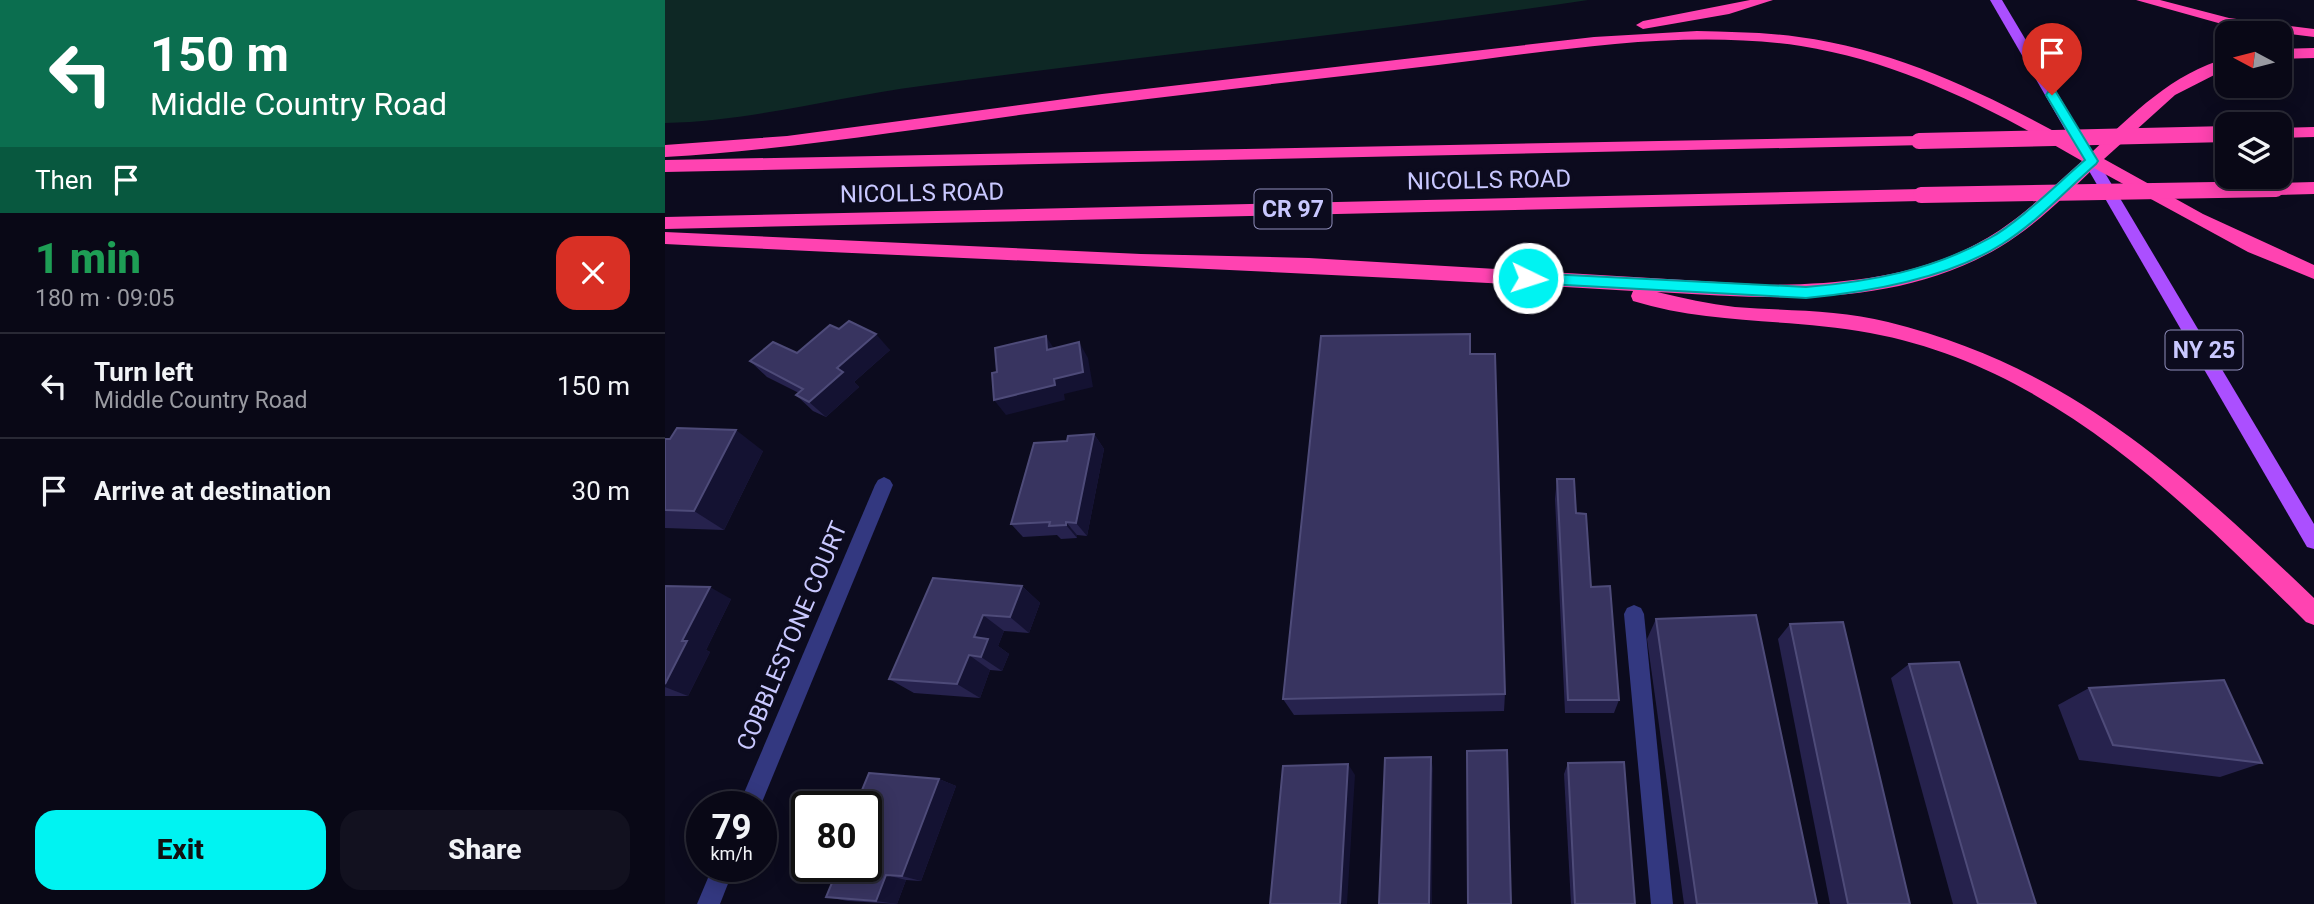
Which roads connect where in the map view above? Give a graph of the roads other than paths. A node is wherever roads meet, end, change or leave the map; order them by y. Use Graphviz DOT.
graph roads {
  1 [pos="1766,0"];
  2 [pos="1996,0"];
  3 [pos="2143,0"];
  4 [pos="2314,33"];
  5 [pos="2314,53"];
  6 [pos="2293,54"];
  7 [pos="1486,55"];
  8 [pos="2215,68"];
  9 [pos="2314,132"];
  10 [pos="2292,133"];
  11 [pos="2215,134"];
  12 [pos="665,151"];
  13 [pos="2092,161"];
  14 [pos="665,166"];
  15 [pos="2314,188"];
  16 [pos="665,223"];
  17 [pos="665,238"];
  18 [pos="2314,272"];
  19 [pos="1556,280"];
  20 [pos="884,485"];
  21 [pos="2314,541"];
  22 [pos="1634,614"];
  23 [pos="2314,614"];
  24 [pos="756,791"];
  25 [pos="717,882"];
  26 [pos="708,904"];
  27 [pos="1662,904"];
  1 -- 7 [label="highway"];
  2 -- 13 [label="main road, NY 25"];
  3 -- 4 [label="highway"];
  5 -- 6 [label="highway"];
  7 -- 12 [label="highway"];
  7 -- 13 [label="highway"];
  8 -- 13 [label="highway"];
  9 -- 10 [label="highway"];
  11 -- 14 [label="highway, NICOLLS ROAD / CR 97, bridge"];
  13 -- 18 [label="highway"];
  13 -- 19 [label="highway"];
  13 -- 21 [label="main road, NY 25"];
  15 -- 16 [label="highway, NICOLLS ROAD / CR 97, bridge"];
  17 -- 19 [label="highway"];
  19 -- 23 [label="highway"];
  20 -- 24 [label="street, COBBLESTONE COURT"];
  22 -- 27 [label="street"];
  25 -- 26 [label="street"];
}
